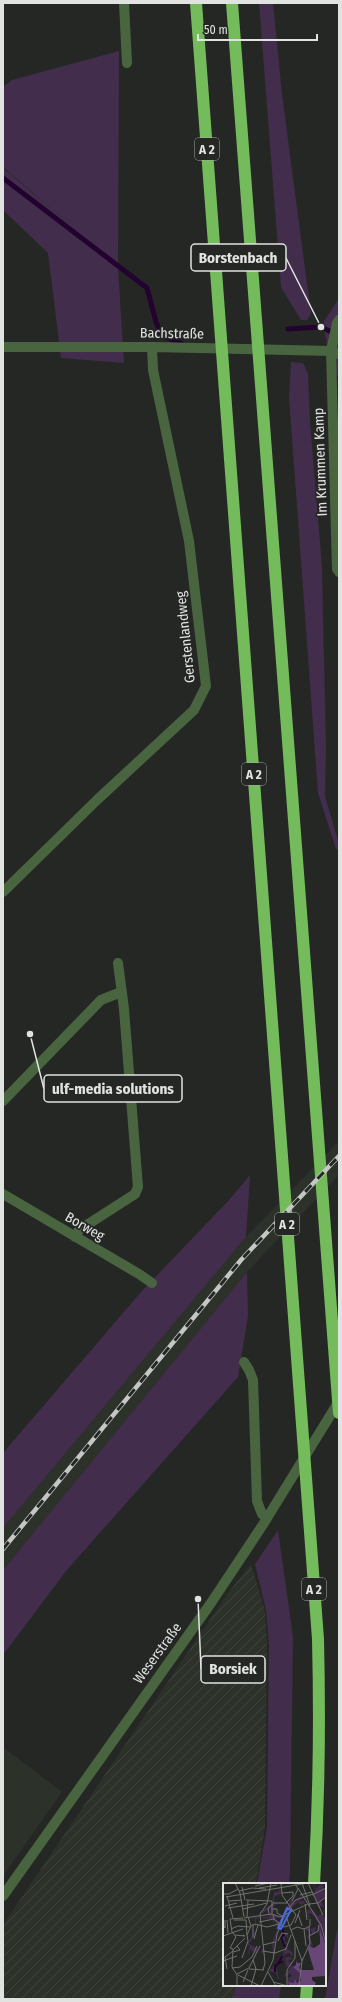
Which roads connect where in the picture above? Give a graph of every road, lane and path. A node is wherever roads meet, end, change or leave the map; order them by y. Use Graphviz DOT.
graph roads {
  1 [pos="124,3"];
  2 [pos="196,3"];
  3 [pos="232,3"];
  4 [pos="127,63"];
  5 [pos="338,322"];
  6 [pos="3,347"];
  7 [pos="152,347"];
  8 [pos="334,351"];
  9 [pos="339,572"];
  10 [pos="3,892"];
  11 [pos="118,963"];
  12 [pos="121,992"];
  13 [pos="3,1101"];
  14 [pos="3,1194"];
  15 [pos="75,1236"];
  16 [pos="152,1283"];
  17 [pos="244,1362"];
  18 [pos="339,1401"];
  19 [pos="339,1413"];
  20 [pos="267,1518"];
  21 [pos="314,1883"];
  22 [pos="3,1896"];
  23 [pos="307,1986"];
  24 [pos="306,1999"];
  1 -- 4 [label="street"];
  2 -- 21 [label="highway, A 2"];
  3 -- 19 [label="highway"];
  5 -- 8 [label="street, Im Krummen Kamp"];
  6 -- 7 [label="street, Bachstraße"];
  7 -- 8 [label="street, Bachstraße"];
  7 -- 10 [label="street, Gerstenlandweg"];
  8 -- 9 [label="street, Im Krummen Kamp"];
  11 -- 12 [label="street"];
  12 -- 13 [label="street"];
  12 -- 15 [label="street"];
  14 -- 15 [label="street, Borweg"];
  15 -- 16 [label="street, Borweg"];
  17 -- 20 [label="street"];
  18 -- 20 [label="street, Weserstraße"];
  20 -- 22 [label="street, Weserstraße"];
  23 -- 24 [label="highway"];
}
